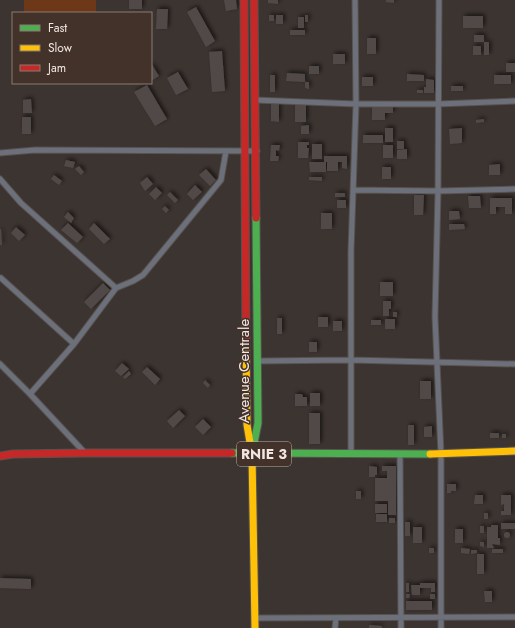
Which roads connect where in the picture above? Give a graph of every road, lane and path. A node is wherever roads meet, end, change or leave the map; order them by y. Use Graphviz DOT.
graph roads {
  1 [pos="244,0"];
  2 [pos="254,0"];
  3 [pos="355,0"];
  4 [pos="439,0"];
  5 [pos="255,100"];
  6 [pos="515,101"];
  7 [pos="356,104"];
  8 [pos="438,104"];
  9 [pos="226,151"];
  10 [pos="245,151"];
  11 [pos="257,151"];
  12 [pos="0,153"];
  13 [pos="0,179"];
  14 [pos="515,189"];
  15 [pos="353,190"];
  16 [pos="438,191"];
  17 [pos="1,278"];
  18 [pos="116,288"];
  19 [pos="74,344"];
  20 [pos="351,360"];
  21 [pos="258,361"];
  22 [pos="438,363"];
  23 [pos="0,364"];
  24 [pos="515,364"];
  25 [pos="30,394"];
  26 [pos="0,450"];
  27 [pos="515,451"];
  28 [pos="85,453"];
  29 [pos="13,454"];
  30 [pos="252,454"];
  31 [pos="351,454"];
  32 [pos="400,454"];
  33 [pos="441,454"];
  34 [pos="0,456"];
  35 [pos="401,617"];
  36 [pos="441,617"];
  37 [pos="515,617"];
  38 [pos="254,618"];
  39 [pos="336,618"];
  40 [pos="254,628"];
  41 [pos="335,628"];
  42 [pos="401,628"];
  43 [pos="441,628"];
  1 -- 10 [label="main road, Avenue Centrale"];
  2 -- 5 [label="main road, Avenue Centrale"];
  3 -- 7 [label="street"];
  4 -- 8 [label="street"];
  5 -- 7 [label="street"];
  5 -- 11 [label="main road, Avenue Centrale"];
  6 -- 8 [label="street"];
  7 -- 8 [label="street"];
  7 -- 15 [label="street"];
  8 -- 16 [label="street"];
  9 -- 10 [label="street"];
  9 -- 12 [label="street"];
  9 -- 18 [label="street"];
  10 -- 11 [label="street"];
  10 -- 30 [label="main road, Avenue Centrale"];
  11 -- 21 [label="main road, Avenue Centrale"];
  13 -- 18 [label="street"];
  14 -- 16 [label="street"];
  15 -- 16 [label="street"];
  15 -- 20 [label="street"];
  16 -- 22 [label="street"];
  17 -- 19 [label="street"];
  18 -- 19 [label="street"];
  19 -- 25 [label="street"];
  20 -- 21 [label="street"];
  20 -- 22 [label="street"];
  20 -- 31 [label="street"];
  21 -- 30 [label="main road, Avenue Centrale"];
  22 -- 24 [label="street"];
  22 -- 33 [label="street"];
  23 -- 25 [label="street"];
  25 -- 28 [label="street"];
  26 -- 29 [label="main road, RNIE 3"];
  27 -- 33 [label="main road, RNIE 3"];
  28 -- 29 [label="main road, RNIE 3"];
  28 -- 30 [label="main road, RNIE 3"];
  29 -- 34 [label="main road, RNIE 3"];
  30 -- 31 [label="main road, RNIE 3"];
  30 -- 38 [label="main road"];
  31 -- 32 [label="main road, RNIE 3"];
  32 -- 33 [label="main road, RNIE 3"];
  32 -- 35 [label="street"];
  33 -- 36 [label="street"];
  35 -- 36 [label="street"];
  35 -- 39 [label="street"];
  35 -- 42 [label="street"];
  36 -- 37 [label="street"];
  36 -- 43 [label="street"];
  38 -- 39 [label="street"];
  38 -- 40 [label="main road"];
  39 -- 41 [label="street"];
}
